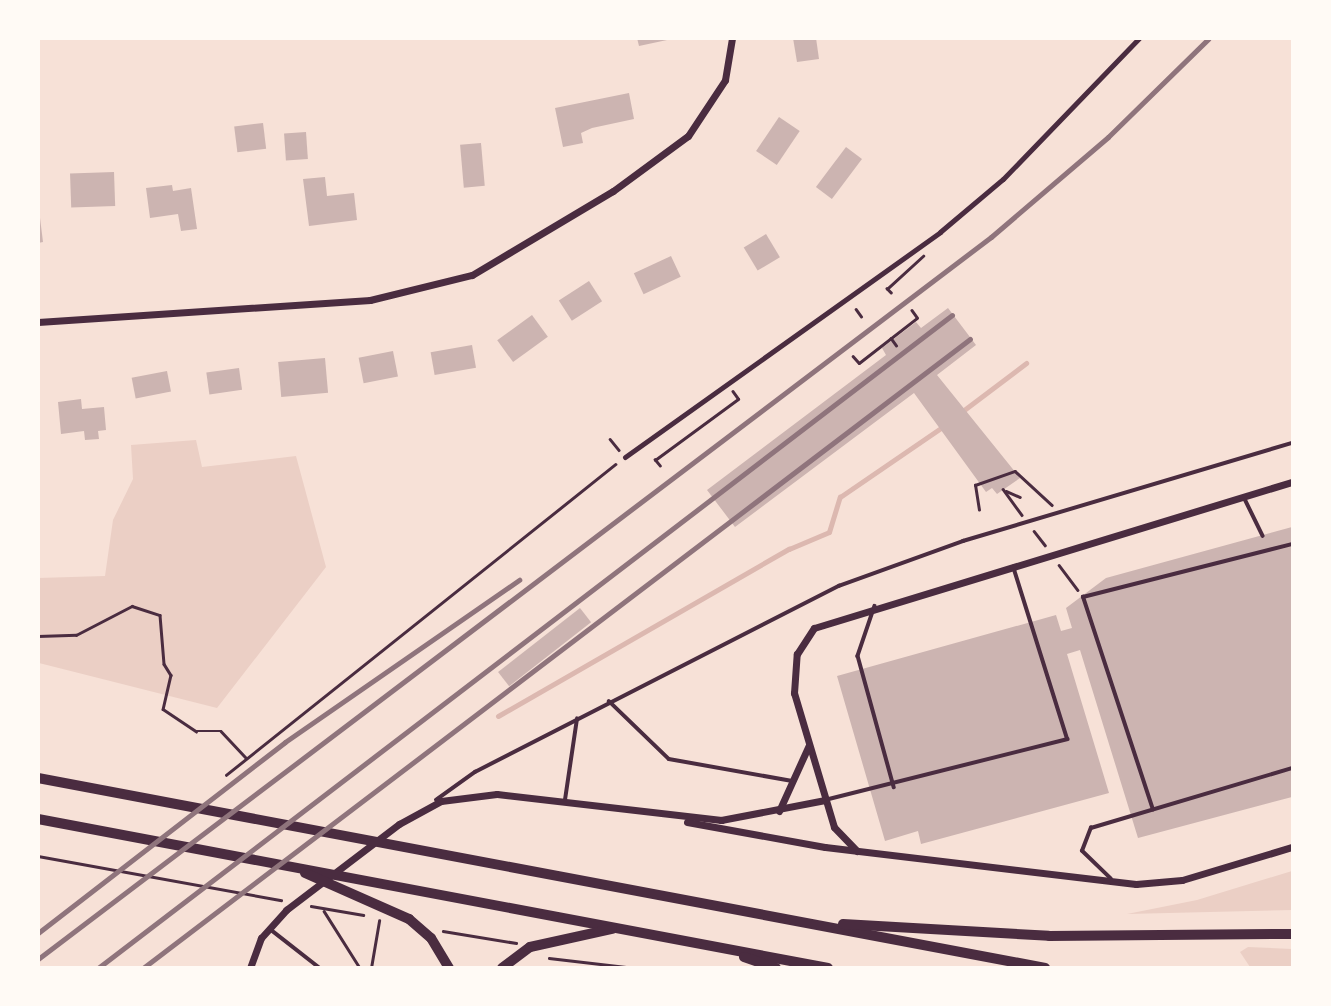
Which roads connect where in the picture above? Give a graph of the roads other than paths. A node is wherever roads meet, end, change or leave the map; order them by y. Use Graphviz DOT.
graph roads {
  1 [pos="732,38"];
  2 [pos="1139,38"];
  3 [pos="38,322"];
  4 [pos="1293,443"];
  5 [pos="625,457"];
  6 [pos="1293,481"];
  7 [pos="1244,496"];
  8 [pos="1263,536"];
  9 [pos="1293,544"];
  10 [pos="1012,565"];
  11 [pos="875,606"];
  12 [pos="609,701"];
  13 [pos="577,719"];
  14 [pos="809,744"];
  15 [pos="1293,768"];
  16 [pos="38,778"];
  17 [pos="794,782"];
  18 [pos="894,788"];
  19 [pos="825,800"];
  20 [pos="564,803"];
  21 [pos="428,806"];
  22 [pos="1153,810"];
  23 [pos="779,811"];
  24 [pos="38,819"];
  25 [pos="676,819"];
  26 [pos="1293,847"];
  27 [pos="858,851"];
  28 [pos="286,865"];
  29 [pos="1116,884"];
  30 [pos="815,924"];
  31 [pos="268,928"];
  32 [pos="618,928"];
  33 [pos="1293,934"];
  34 [pos="694,942"];
  35 [pos="250,968"];
  36 [pos="320,968"];
  37 [pos="449,968"];
  38 [pos="502,968"];
  39 [pos="776,968"];
  40 [pos="828,968"];
  41 [pos="1045,968"];
  1 -- 3 [label="street"];
  2 -- 5 [label="street"];
  4 -- 12 [label="lane"];
  6 -- 7 [label="street"];
  7 -- 8 [label="lane"];
  7 -- 10 [label="street"];
  9 -- 22 [label="lane"];
  10 -- 11 [label="street"];
  10 -- 18 [label="lane"];
  11 -- 14 [label="street"];
  11 -- 18 [label="lane"];
  12 -- 13 [label="lane"];
  12 -- 17 [label="lane"];
  13 -- 20 [label="lane"];
  13 -- 21 [label="lane"];
  14 -- 17 [label="street"];
  14 -- 19 [label="street"];
  15 -- 22 [label="lane"];
  16 -- 30 [label="main road"];
  17 -- 23 [label="street"];
  18 -- 19 [label="lane"];
  19 -- 23 [label="street"];
  19 -- 27 [label="street"];
  20 -- 21 [label="street"];
  20 -- 25 [label="street"];
  21 -- 31 [label="street"];
  22 -- 29 [label="lane"];
  23 -- 25 [label="street"];
  24 -- 28 [label="main road"];
  25 -- 27 [label="street"];
  26 -- 29 [label="street"];
  27 -- 29 [label="street"];
  28 -- 32 [label="main road"];
  28 -- 37 [label="main road"];
  30 -- 33 [label="main road"];
  30 -- 41 [label="main road"];
  31 -- 35 [label="street"];
  31 -- 36 [label="lane"];
  32 -- 34 [label="main road"];
  32 -- 38 [label="main road"];
  34 -- 39 [label="main road"];
  34 -- 40 [label="main road"];
}
